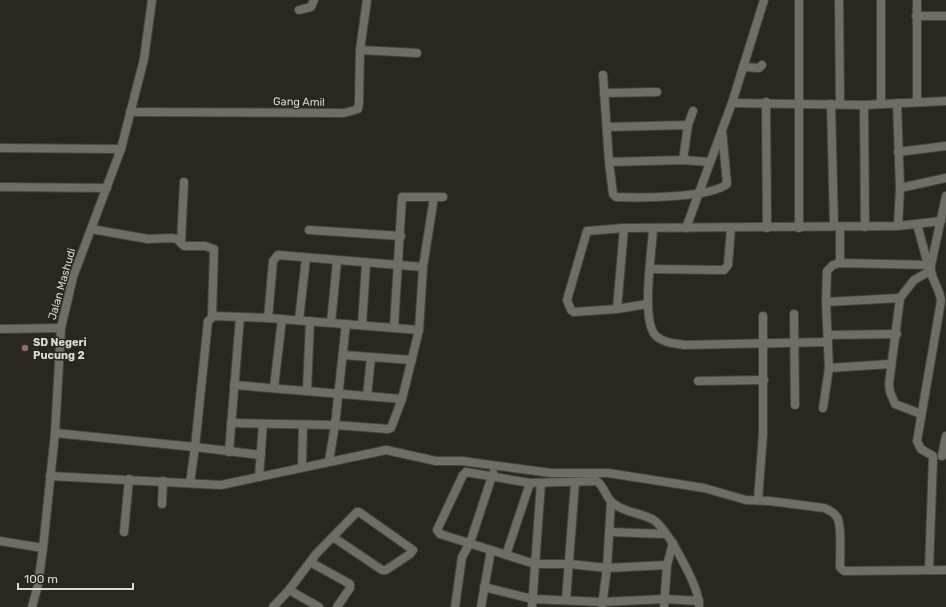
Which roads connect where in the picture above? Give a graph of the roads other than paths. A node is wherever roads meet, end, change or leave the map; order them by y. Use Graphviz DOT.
graph roads {
  1 [pos="152,0"];
  2 [pos="314,0"];
  3 [pos="367,0"];
  4 [pos="764,0"];
  5 [pos="799,0"];
  6 [pos="839,0"];
  7 [pos="880,0"];
  8 [pos="917,0"];
  9 [pos="299,10"];
  10 [pos="916,16"];
  11 [pos="946,16"];
  12 [pos="360,50"];
  13 [pos="417,53"];
  14 [pos="762,65"];
  15 [pos="743,67"];
  16 [pos="603,75"];
  17 [pos="657,92"];
  18 [pos="604,93"];
  19 [pos="946,101"];
  20 [pos="766,102"];
  21 [pos="918,102"];
  22 [pos="732,103"];
  23 [pos="798,103"];
  24 [pos="881,103"];
  25 [pos="897,103"];
  26 [pos="831,104"];
  27 [pos="840,104"];
  28 [pos="864,105"];
  29 [pos="692,111"];
  30 [pos="130,112"];
  31 [pos="688,125"];
  32 [pos="607,127"];
  33 [pos="722,127"];
  34 [pos="946,146"];
  35 [pos="0,148"];
  36 [pos="121,149"];
  37 [pos="898,152"];
  38 [pos="683,160"];
  39 [pos="609,162"];
  40 [pos="710,162"];
  41 [pos="946,178"];
  42 [pos="184,182"];
  43 [pos="0,187"];
  44 [pos="107,188"];
  45 [pos="900,188"];
  46 [pos="698,195"];
  47 [pos="946,196"];
  48 [pos="434,197"];
  49 [pos="443,197"];
  50 [pos="941,221"];
  51 [pos="917,224"];
  52 [pos="898,226"];
  53 [pos="837,227"];
  54 [pos="865,227"];
  55 [pos="91,228"];
  56 [pos="624,228"];
  57 [pos="686,228"];
  58 [pos="731,228"];
  59 [pos="767,228"];
  60 [pos="799,228"];
  61 [pos="653,229"];
  62 [pos="309,230"];
  63 [pos="401,236"];
  64 [pos="181,243"];
  65 [pos="306,258"];
  66 [pos="337,261"];
  67 [pos="840,263"];
  68 [pos="366,264"];
  69 [pos="398,265"];
  70 [pos="423,267"];
  71 [pos="930,267"];
  72 [pos="650,269"];
  73 [pos="900,298"];
  74 [pos="826,302"];
  75 [pos="647,304"];
  76 [pos="617,309"];
  77 [pos="794,314"];
  78 [pos="763,316"];
  79 [pos="212,317"];
  80 [pos="240,317"];
  81 [pos="942,317"];
  82 [pos="268,318"];
  83 [pos="282,319"];
  84 [pos="299,320"];
  85 [pos="310,321"];
  86 [pos="331,322"];
  87 [pos="346,324"];
  88 [pos="362,325"];
  89 [pos="394,327"];
  90 [pos="61,328"];
  91 [pos="0,329"];
  92 [pos="419,330"];
  93 [pos="897,334"];
  94 [pos="828,338"];
  95 [pos="764,344"];
  96 [pos="793,344"];
  97 [pos="343,355"];
  98 [pos="370,357"];
  99 [pos="412,360"];
  100 [pos="890,364"];
  101 [pos="829,368"];
  102 [pos="764,380"];
  103 [pos="698,381"];
  104 [pos="234,385"];
  105 [pos="274,387"];
  106 [pos="307,390"];
  107 [pos="339,393"];
  108 [pos="367,396"];
  109 [pos="402,399"];
  110 [pos="795,405"];
  111 [pos="823,408"];
  112 [pos="921,414"];
  113 [pos="231,422"];
  114 [pos="263,424"];
  115 [pos="303,425"];
  116 [pos="335,425"];
  117 [pos="55,433"];
  118 [pos="946,436"];
  119 [pos="195,447"];
  120 [pos="229,452"];
  121 [pos="260,455"];
  122 [pos="933,456"];
  123 [pos="944,456"];
  124 [pos="328,461"];
  125 [pos="302,466"];
  126 [pos="494,466"];
  127 [pos="50,476"];
  128 [pos="258,477"];
  129 [pos="492,477"];
  130 [pos="129,479"];
  131 [pos="163,481"];
  132 [pos="530,482"];
  133 [pos="541,482"];
  134 [pos="190,483"];
  135 [pos="575,483"];
  136 [pos="758,500"];
  137 [pos="611,502"];
  138 [pos="162,504"];
  139 [pos="124,532"];
  140 [pos="610,532"];
  141 [pos="665,534"];
  142 [pos="333,537"];
  143 [pos="0,541"];
  144 [pos="470,542"];
  145 [pos="673,543"];
  146 [pos="43,548"];
  147 [pos="491,550"];
  148 [pos="506,555"];
  149 [pos="310,562"];
  150 [pos="535,564"];
  151 [pos="570,564"];
  152 [pos="667,565"];
  153 [pos="607,568"];
  154 [pos="929,570"];
  155 [pos="946,570"];
  156 [pos="484,587"];
  157 [pos="289,590"];
  158 [pos="566,600"];
  159 [pos="532,603"];
  160 [pos="664,603"];
  161 [pos="602,604"];
  162 [pos="699,604"];
  163 [pos="32,607"];
  164 [pos="273,607"];
  165 [pos="319,607"];
  166 [pos="337,607"];
  167 [pos="455,607"];
  168 [pos="481,607"];
  1 -- 30 [label="street, Jalan Mashudi"];
  2 -- 9 [label="street"];
  3 -- 12 [label="street, Gang Amil"];
  4 -- 15 [label="street"];
  5 -- 23 [label="street"];
  6 -- 27 [label="street"];
  7 -- 24 [label="street"];
  8 -- 10 [label="street"];
  10 -- 11 [label="street"];
  10 -- 21 [label="street"];
  12 -- 13 [label="street"];
  12 -- 30 [label="street, Gang Amil"];
  14 -- 15 [label="street"];
  15 -- 22 [label="street"];
  16 -- 18 [label="street"];
  17 -- 18 [label="street"];
  18 -- 32 [label="street"];
  19 -- 21 [label="street"];
  20 -- 22 [label="street"];
  20 -- 23 [label="street"];
  20 -- 59 [label="street"];
  21 -- 25 [label="street"];
  22 -- 33 [label="street"];
  23 -- 26 [label="street"];
  23 -- 60 [label="street"];
  24 -- 25 [label="street"];
  24 -- 28 [label="street"];
  25 -- 37 [label="street"];
  26 -- 27 [label="street"];
  26 -- 53 [label="street"];
  27 -- 28 [label="street"];
  28 -- 54 [label="street"];
  29 -- 31 [label="street"];
  30 -- 36 [label="street, Jalan Mashudi"];
  31 -- 32 [label="street"];
  31 -- 38 [label="street"];
  32 -- 39 [label="street"];
  33 -- 40 [label="street"];
  33 -- 46 [label="street"];
  34 -- 37 [label="street"];
  35 -- 36 [label="street"];
  36 -- 44 [label="street, Jalan Mashudi"];
  37 -- 45 [label="street"];
  38 -- 39 [label="street"];
  38 -- 40 [label="street"];
  39 -- 46 [label="street"];
  40 -- 46 [label="street"];
  41 -- 45 [label="street"];
  42 -- 64 [label="street"];
  43 -- 44 [label="street"];
  44 -- 55 [label="street, Jalan Mashudi"];
  45 -- 52 [label="street"];
  46 -- 57 [label="street"];
  47 -- 50 [label="street"];
  48 -- 49 [label="street"];
  48 -- 63 [label="street"];
  48 -- 70 [label="street"];
  50 -- 51 [label="street"];
  50 -- 71 [label="street"];
  51 -- 52 [label="street"];
  51 -- 71 [label="street"];
  52 -- 54 [label="street"];
  53 -- 54 [label="street"];
  53 -- 60 [label="street"];
  53 -- 67 [label="street"];
  55 -- 64 [label="street"];
  55 -- 90 [label="street, Jalan Mashudi"];
  56 -- 61 [label="street"];
  56 -- 76 [label="street"];
  56 -- 76 [label="street"];
  57 -- 58 [label="street"];
  57 -- 61 [label="street"];
  58 -- 59 [label="street"];
  58 -- 72 [label="street"];
  59 -- 60 [label="street"];
  61 -- 72 [label="street"];
  62 -- 63 [label="street"];
  63 -- 69 [label="street"];
  64 -- 79 [label="street"];
  65 -- 66 [label="street"];
  65 -- 82 [label="street"];
  65 -- 84 [label="street"];
  66 -- 68 [label="street"];
  66 -- 86 [label="street"];
  67 -- 71 [label="street"];
  67 -- 74 [label="street"];
  68 -- 69 [label="street"];
  68 -- 88 [label="street"];
  69 -- 70 [label="street"];
  69 -- 89 [label="street"];
  70 -- 92 [label="street"];
  71 -- 73 [label="street"];
  71 -- 81 [label="street"];
  72 -- 75 [label="street"];
  73 -- 74 [label="street"];
  73 -- 93 [label="street"];
  74 -- 94 [label="street"];
  75 -- 76 [label="street"];
  75 -- 95 [label="street"];
  77 -- 96 [label="street"];
  78 -- 95 [label="street"];
  79 -- 80 [label="street"];
  79 -- 119 [label="street"];
  80 -- 82 [label="street"];
  80 -- 104 [label="street"];
  81 -- 112 [label="street"];
  82 -- 83 [label="street"];
  83 -- 84 [label="street"];
  83 -- 105 [label="street"];
  84 -- 85 [label="street"];
  85 -- 86 [label="street"];
  85 -- 106 [label="street"];
  86 -- 87 [label="street"];
  87 -- 88 [label="street"];
  87 -- 97 [label="street"];
  88 -- 89 [label="street"];
  89 -- 92 [label="street"];
  90 -- 91 [label="street"];
  90 -- 117 [label="street, Jalan Mashudi"];
  92 -- 99 [label="street"];
  93 -- 94 [label="street"];
  93 -- 100 [label="street"];
  94 -- 96 [label="street"];
  94 -- 101 [label="street"];
  95 -- 96 [label="street"];
  95 -- 102 [label="street"];
  96 -- 110 [label="street"];
  97 -- 98 [label="street"];
  97 -- 107 [label="street"];
  98 -- 99 [label="street"];
  98 -- 108 [label="street"];
  99 -- 109 [label="street"];
  100 -- 101 [label="street"];
  100 -- 112 [label="street"];
  101 -- 111 [label="street"];
  102 -- 103 [label="street"];
  102 -- 136 [label="street"];
  104 -- 105 [label="street"];
  104 -- 113 [label="street"];
  105 -- 106 [label="street"];
  106 -- 107 [label="street"];
  107 -- 108 [label="street"];
  107 -- 116 [label="street"];
  108 -- 109 [label="street"];
  109 -- 116 [label="street"];
  112 -- 122 [label="street"];
  113 -- 114 [label="street"];
  113 -- 120 [label="street"];
  114 -- 115 [label="street"];
  114 -- 121 [label="street"];
  115 -- 116 [label="street"];
  115 -- 125 [label="street"];
  116 -- 124 [label="street"];
  117 -- 119 [label="street"];
  117 -- 127 [label="street, Jalan Mashudi"];
  118 -- 123 [label="street"];
  119 -- 120 [label="street"];
  119 -- 134 [label="street"];
  120 -- 121 [label="street"];
  121 -- 128 [label="street"];
  122 -- 123 [label="street"];
  122 -- 154 [label="street"];
  124 -- 125 [label="street"];
  124 -- 126 [label="street"];
  125 -- 128 [label="street"];
  126 -- 129 [label="street"];
  126 -- 136 [label="street"];
  127 -- 130 [label="street"];
  127 -- 146 [label="street, Jalan Mashudi"];
  128 -- 134 [label="street"];
  129 -- 132 [label="street"];
  129 -- 144 [label="street"];
  129 -- 144 [label="street"];
  130 -- 131 [label="street"];
  130 -- 139 [label="street"];
  131 -- 134 [label="street"];
  131 -- 138 [label="street"];
  132 -- 133 [label="street"];
  132 -- 148 [label="street"];
  133 -- 135 [label="street"];
  133 -- 150 [label="street"];
  135 -- 137 [label="street"];
  135 -- 151 [label="street"];
  136 -- 154 [label="street"];
  137 -- 140 [label="street"];
  137 -- 141 [label="street"];
  140 -- 141 [label="street"];
  140 -- 153 [label="street"];
  141 -- 145 [label="street"];
  142 -- 142 [label="street"];
  142 -- 149 [label="street"];
  143 -- 146 [label="street"];
  144 -- 147 [label="street"];
  144 -- 167 [label="street"];
  145 -- 152 [label="street"];
  145 -- 162 [label="street"];
  146 -- 163 [label="street, Jalan Mashudi"];
  147 -- 148 [label="street"];
  147 -- 156 [label="street"];
  148 -- 150 [label="street"];
  149 -- 157 [label="street"];
  149 -- 166 [label="street"];
  150 -- 151 [label="street"];
  150 -- 159 [label="street"];
  151 -- 153 [label="street"];
  151 -- 158 [label="street"];
  152 -- 153 [label="street"];
  152 -- 160 [label="street"];
  153 -- 161 [label="street"];
  154 -- 155 [label="street"];
  156 -- 159 [label="street"];
  156 -- 168 [label="street"];
  157 -- 164 [label="street"];
  157 -- 165 [label="street"];
  158 -- 159 [label="street"];
  158 -- 161 [label="street"];
  160 -- 161 [label="street"];
  160 -- 162 [label="street"];
}
